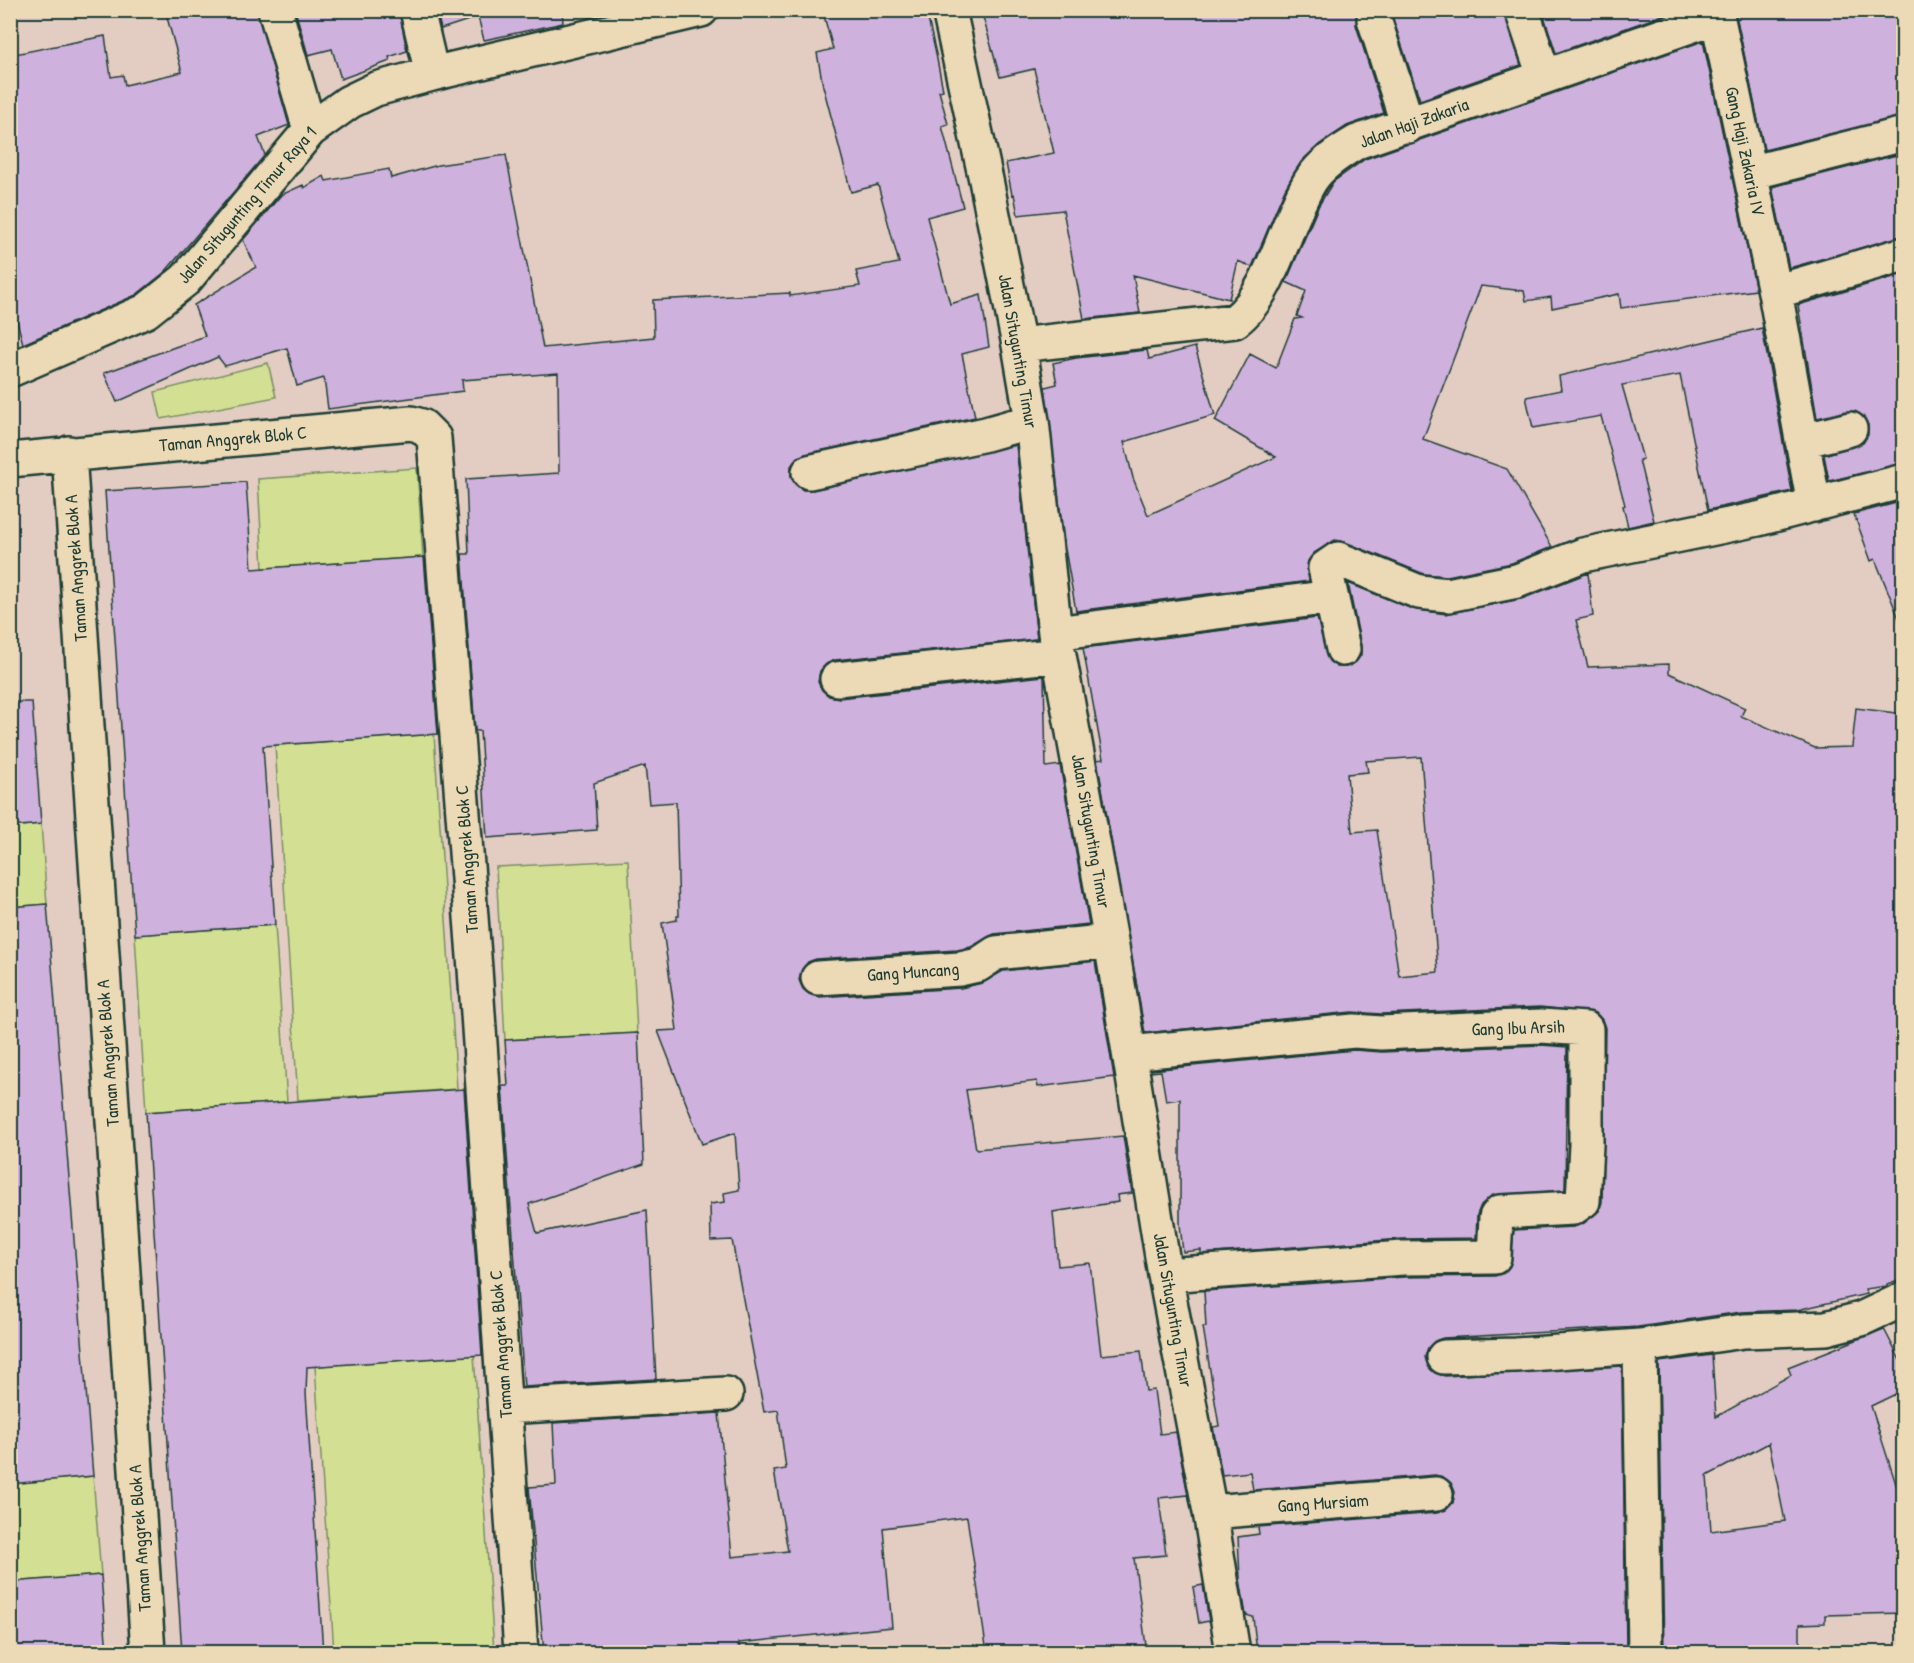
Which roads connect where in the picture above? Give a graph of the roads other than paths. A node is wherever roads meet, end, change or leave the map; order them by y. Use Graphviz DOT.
graph roads {
  1 [pos="275,10"];
  2 [pos="417,10"];
  3 [pos="701,10"];
  4 [pos="949,10"];
  5 [pos="1522,10"];
  6 [pos="1714,10"];
  7 [pos="1374,19"];
  8 [pos="432,74"];
  9 [pos="1544,76"];
  10 [pos="1408,126"];
  11 [pos="310,130"];
  12 [pos="1904,134"];
  13 [pos="1750,173"];
  14 [pos="1904,254"];
  15 [pos="1774,291"];
  16 [pos="1019,345"];
  17 [pos="10,370"];
  18 [pos="1032,421"];
  19 [pos="1850,429"];
  20 [pos="1802,441"];
  21 [pos="69,453"];
  22 [pos="10,460"];
  23 [pos="809,472"];
  24 [pos="1904,481"];
  25 [pos="1814,505"];
  26 [pos="1331,597"];
  27 [pos="1057,644"];
  28 [pos="1343,649"];
  29 [pos="837,679"];
  30 [pos="1111,941"];
  31 [pos="818,978"];
  32 [pos="1129,1053"];
  33 [pos="1165,1275"];
  34 [pos="1904,1299"];
  35 [pos="1640,1346"];
  36 [pos="1444,1358"];
  37 [pos="726,1394"];
  38 [pos="505,1407"];
  39 [pos="1436,1494"];
  40 [pos="1210,1512"];
  41 [pos="148,1653"];
  42 [pos="521,1653"];
  43 [pos="1233,1653"];
  44 [pos="1645,1653"];
  1 -- 11 [label="street"];
  2 -- 8 [label="street"];
  3 -- 8 [label="street, Jalan Situgunting Timur Raya 1"];
  4 -- 16 [label="street, Jalan Situgunting Timur"];
  5 -- 9 [label="street"];
  6 -- 9 [label="street, Jalan Haji Zakaria"];
  6 -- 13 [label="street, Gang Haji Zakaria IV"];
  7 -- 10 [label="street"];
  8 -- 11 [label="street, Jalan Situgunting Timur Raya 1"];
  9 -- 10 [label="street, Jalan Haji Zakaria"];
  10 -- 16 [label="street, Jalan Haji Zakaria"];
  11 -- 17 [label="street, Jalan Situgunting Timur Raya 1"];
  12 -- 13 [label="street"];
  13 -- 15 [label="street, Gang Haji Zakaria IV"];
  14 -- 15 [label="street"];
  15 -- 20 [label="street, Gang Haji Zakaria IV"];
  16 -- 18 [label="street, Jalan Situgunting Timur"];
  18 -- 23 [label="street"];
  18 -- 27 [label="street, Jalan Situgunting Timur"];
  19 -- 20 [label="street"];
  20 -- 25 [label="street, Gang Haji Zakaria IV"];
  21 -- 22 [label="street"];
  21 -- 38 [label="street, Taman Anggrek Blok C"];
  21 -- 41 [label="street, Taman Anggrek Blok A"];
  24 -- 25 [label="street"];
  25 -- 26 [label="street"];
  26 -- 27 [label="street"];
  26 -- 28 [label="street"];
  27 -- 29 [label="street"];
  27 -- 30 [label="street, Jalan Situgunting Timur"];
  30 -- 31 [label="street, Gang Muncang"];
  30 -- 32 [label="street, Jalan Situgunting Timur"];
  32 -- 33 [label="street, Jalan Situgunting Timur"];
  32 -- 33 [label="street, Gang Ibu Arsih"];
  33 -- 40 [label="street, Jalan Situgunting Timur"];
  34 -- 35 [label="street"];
  35 -- 36 [label="street"];
  35 -- 44 [label="street"];
  37 -- 38 [label="street"];
  38 -- 42 [label="street, Taman Anggrek Blok C"];
  39 -- 40 [label="street, Gang Mursiam"];
  40 -- 43 [label="street, Jalan Situgunting Timur"];
}
